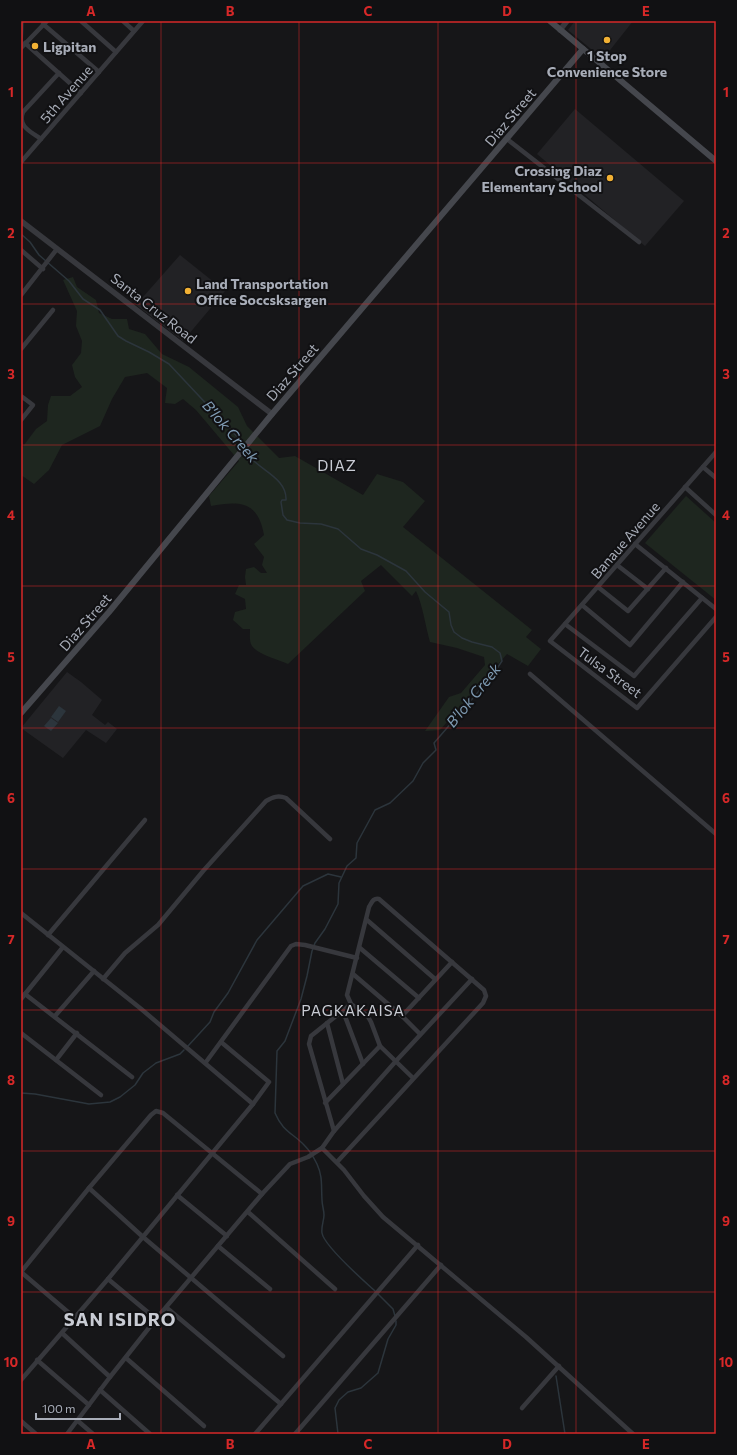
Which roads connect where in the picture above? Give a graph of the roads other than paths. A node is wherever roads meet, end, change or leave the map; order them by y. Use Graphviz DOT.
graph roads {
  1 [pos="81,21"];
  2 [pos="123,21"];
  3 [pos="143,21"];
  4 [pos="550,21"];
  5 [pos="567,21"];
  6 [pos="45,23"];
  7 [pos="560,30"];
  8 [pos="134,31"];
  9 [pos="23,45"];
  10 [pos="583,49"];
  11 [pos="116,52"];
  12 [pos="99,72"];
  13 [pos="59,73"];
  14 [pos="81,93"];
  15 [pos="41,139"];
  16 [pos="507,139"];
  17 [pos="716,161"];
  18 [pos="21,162"];
  19 [pos="21,221"];
  20 [pos="639,242"];
  21 [pos="57,249"];
  22 [pos="21,250"];
  23 [pos="46,264"];
  24 [pos="21,295"];
  25 [pos="53,310"];
  26 [pos="21,349"];
  27 [pos="21,396"];
  28 [pos="272,414"];
  29 [pos="21,420"];
  30 [pos="716,452"];
  31 [pos="703,467"];
  32 [pos="716,478"];
  33 [pos="685,487"];
  34 [pos="716,515"];
  35 [pos="635,544"];
  36 [pos="617,565"];
  37 [pos="666,568"];
  38 [pos="683,582"];
  39 [pos="598,587"];
  40 [pos="648,589"];
  41 [pos="702,598"];
  42 [pos="582,605"];
  43 [pos="716,609"];
  44 [pos="716,617"];
  45 [pos="565,624"];
  46 [pos="550,641"];
  47 [pos="530,674"];
  48 [pos="21,713"];
  49 [pos="145,820"];
  50 [pos="716,834"];
  51 [pos="330,839"];
  52 [pos="21,913"];
  53 [pos="367,920"];
  54 [pos="48,935"];
  55 [pos="63,947"];
  56 [pos="360,948"];
  57 [pos="357,958"];
  58 [pos="452,962"];
  59 [pos="94,971"];
  60 [pos="353,974"];
  61 [pos="104,979"];
  62 [pos="435,979"];
  63 [pos="472,979"];
  64 [pos="25,994"];
  65 [pos="419,998"];
  66 [pos="21,999"];
  67 [pos="351,1004"];
  68 [pos="343,1011"];
  69 [pos="55,1016"];
  70 [pos="402,1016"];
  71 [pos="328,1023"];
  72 [pos="21,1033"];
  73 [pos="77,1034"];
  74 [pos="420,1034"];
  75 [pos="221,1042"];
  76 [pos="380,1046"];
  77 [pos="56,1060"];
  78 [pos="396,1060"];
  79 [pos="206,1062"];
  80 [pos="362,1064"];
  81 [pos="132,1077"];
  82 [pos="413,1078"];
  83 [pos="343,1084"];
  84 [pos="101,1095"];
  85 [pos="325,1103"];
  86 [pos="253,1104"];
  87 [pos="334,1131"];
  88 [pos="322,1148"];
  89 [pos="212,1152"];
  90 [pos="336,1162"];
  91 [pos="89,1188"];
  92 [pos="262,1194"];
  93 [pos="177,1195"];
  94 [pos="248,1212"];
  95 [pos="227,1236"];
  96 [pos="143,1237"];
  97 [pos="418,1245"];
  98 [pos="218,1246"];
  99 [pos="442,1265"];
  100 [pos="21,1272"];
  101 [pos="192,1277"];
  102 [pos="108,1279"];
  103 [pos="270,1289"];
  104 [pos="335,1289"];
  105 [pos="167,1308"];
  106 [pos="75,1318"];
  107 [pos="156,1319"];
  108 [pos="62,1333"];
  109 [pos="283,1356"];
  110 [pos="126,1358"];
  111 [pos="37,1360"];
  112 [pos="559,1366"];
  113 [pos="110,1377"];
  114 [pos="21,1380"];
  115 [pos="100,1390"];
  116 [pos="281,1404"];
  117 [pos="89,1405"];
  118 [pos="522,1408"];
  119 [pos="21,1421"];
  120 [pos="78,1421"];
  121 [pos="204,1426"];
  122 [pos="36,1434"];
  123 [pos="67,1434"];
  124 [pos="93,1434"];
  125 [pos="150,1434"];
  126 [pos="255,1434"];
  127 [pos="295,1434"];
  128 [pos="633,1434"];
  1 -- 11 [label="street"];
  2 -- 8 [label="street"];
  3 -- 8 [label="street, 5th Avenue"];
  4 -- 7 [label="main road"];
  5 -- 7 [label="street"];
  6 -- 9 [label="street"];
  6 -- 12 [label="street"];
  7 -- 10 [label="main road"];
  8 -- 11 [label="street, 5th Avenue"];
  9 -- 13 [label="street"];
  10 -- 16 [label="main road, Diaz Street"];
  10 -- 17 [label="main road"];
  11 -- 12 [label="street, 5th Avenue"];
  12 -- 14 [label="street, 5th Avenue"];
  13 -- 14 [label="street"];
  13 -- 15 [label="street"];
  14 -- 15 [label="street, 5th Avenue"];
  15 -- 18 [label="street, 5th Avenue"];
  16 -- 20 [label="street"];
  16 -- 28 [label="main road, Diaz Street"];
  19 -- 21 [label="street, Santa Cruz Road"];
  21 -- 23 [label="street"];
  21 -- 28 [label="street, Santa Cruz Road"];
  22 -- 23 [label="street"];
  23 -- 24 [label="street"];
  25 -- 26 [label="street"];
  27 -- 29 [label="street"];
  28 -- 48 [label="main road, Diaz Street"];
  30 -- 31 [label="street, Banaue Avenue"];
  31 -- 32 [label="street"];
  31 -- 33 [label="street, Banaue Avenue"];
  33 -- 34 [label="street"];
  33 -- 35 [label="street, Banaue Avenue"];
  35 -- 36 [label="street, Banaue Avenue"];
  35 -- 37 [label="street"];
  36 -- 39 [label="street, Banaue Avenue"];
  36 -- 40 [label="street"];
  37 -- 38 [label="street"];
  37 -- 40 [label="street"];
  38 -- 41 [label="street"];
  38 -- 42 [label="street"];
  39 -- 40 [label="street"];
  39 -- 42 [label="street, Banaue Avenue"];
  41 -- 43 [label="street"];
  41 -- 45 [label="street"];
  42 -- 45 [label="street, Banaue Avenue"];
  44 -- 46 [label="street, Tulsa Street"];
  45 -- 46 [label="street, Banaue Avenue"];
  47 -- 50 [label="street"];
  49 -- 54 [label="street"];
  51 -- 61 [label="street"];
  52 -- 54 [label="street"];
  53 -- 56 [label="street"];
  53 -- 58 [label="street"];
  53 -- 62 [label="street"];
  54 -- 55 [label="street"];
  55 -- 59 [label="street"];
  55 -- 64 [label="street"];
  56 -- 57 [label="street"];
  56 -- 65 [label="street"];
  57 -- 60 [label="street"];
  57 -- 75 [label="street"];
  58 -- 62 [label="street"];
  58 -- 63 [label="street"];
  59 -- 61 [label="street"];
  59 -- 69 [label="street"];
  60 -- 67 [label="street"];
  60 -- 70 [label="street"];
  61 -- 79 [label="street"];
  62 -- 65 [label="street"];
  63 -- 74 [label="street"];
  63 -- 82 [label="street"];
  64 -- 66 [label="street"];
  64 -- 69 [label="street"];
  65 -- 70 [label="street"];
  67 -- 68 [label="street"];
  67 -- 76 [label="street"];
  68 -- 71 [label="street"];
  68 -- 80 [label="street"];
  69 -- 73 [label="street"];
  70 -- 74 [label="street"];
  71 -- 83 [label="street"];
  71 -- 85 [label="street"];
  72 -- 77 [label="street"];
  73 -- 77 [label="street"];
  73 -- 81 [label="street"];
  74 -- 78 [label="street"];
  75 -- 79 [label="street"];
  75 -- 86 [label="street"];
  76 -- 78 [label="street"];
  76 -- 80 [label="street"];
  77 -- 84 [label="street"];
  78 -- 82 [label="street"];
  78 -- 87 [label="street"];
  79 -- 86 [label="street"];
  80 -- 83 [label="street"];
  82 -- 90 [label="street"];
  83 -- 85 [label="street"];
  85 -- 87 [label="street"];
  86 -- 89 [label="street"];
  87 -- 88 [label="street"];
  88 -- 90 [label="street"];
  88 -- 92 [label="street"];
  89 -- 91 [label="street"];
  89 -- 92 [label="street"];
  89 -- 93 [label="street"];
  90 -- 97 [label="street"];
  91 -- 96 [label="street"];
  91 -- 100 [label="street"];
  92 -- 94 [label="street"];
  93 -- 95 [label="street"];
  93 -- 96 [label="street"];
  94 -- 95 [label="street"];
  94 -- 104 [label="street"];
  95 -- 98 [label="street"];
  96 -- 101 [label="street"];
  96 -- 102 [label="street"];
  97 -- 99 [label="street"];
  97 -- 116 [label="street"];
  98 -- 101 [label="street"];
  98 -- 103 [label="street"];
  99 -- 112 [label="street"];
  99 -- 127 [label="street"];
  100 -- 106 [label="street"];
  101 -- 105 [label="street"];
  101 -- 109 [label="street"];
  102 -- 106 [label="street"];
  102 -- 107 [label="street"];
  105 -- 107 [label="street"];
  105 -- 116 [label="street"];
  106 -- 108 [label="street"];
  107 -- 110 [label="street"];
  108 -- 111 [label="street"];
  108 -- 113 [label="street"];
  110 -- 113 [label="street"];
  110 -- 121 [label="street"];
  111 -- 114 [label="street"];
  111 -- 117 [label="street"];
  112 -- 118 [label="street"];
  112 -- 128 [label="street"];
  113 -- 115 [label="street"];
  115 -- 117 [label="street"];
  115 -- 125 [label="street"];
  116 -- 126 [label="street"];
  117 -- 120 [label="street"];
  119 -- 122 [label="street"];
  120 -- 123 [label="street"];
  120 -- 124 [label="street"];
}
